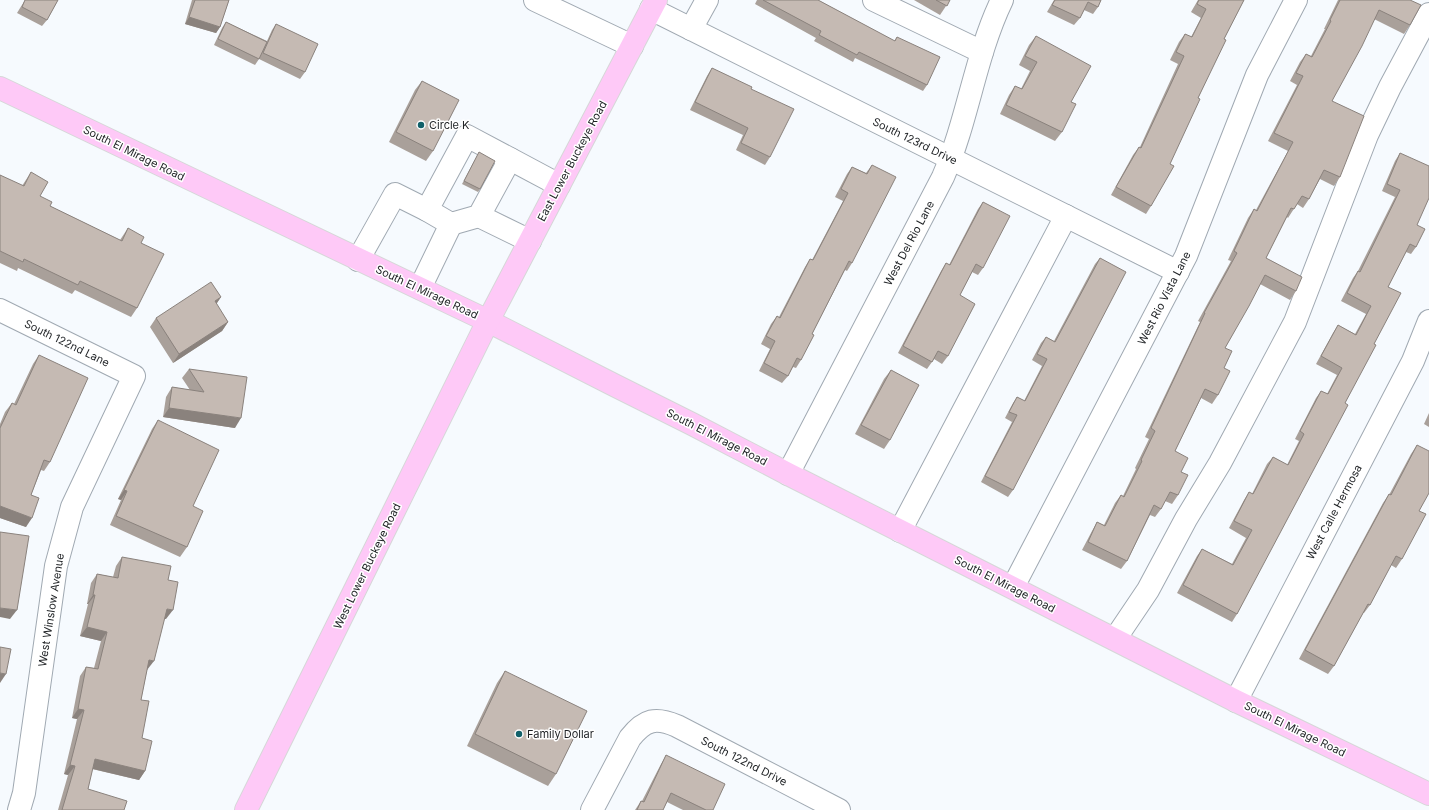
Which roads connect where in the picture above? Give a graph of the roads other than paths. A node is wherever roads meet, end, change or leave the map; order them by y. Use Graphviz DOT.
graph roads {
  1 [pos="535,0"];
  2 [pos="707,0"];
  3 [pos="874,0"];
  4 [pos="1002,0"];
  5 [pos="1296,0"];
  6 [pos="653,4"];
  7 [pos="1429,14"];
  8 [pos="691,29"];
  9 [pos="632,46"];
  10 [pos="982,52"];
  11 [pos="0,88"];
  12 [pos="510,159"];
  13 [pos="951,159"];
  14 [pos="559,185"];
  15 [pos="427,210"];
  16 [pos="479,216"];
  17 [pos="1066,216"];
  18 [pos="451,224"];
  19 [pos="530,241"];
  20 [pos="358,260"];
  21 [pos="1178,272"];
  22 [pos="420,288"];
  23 [pos="0,310"];
  24 [pos="488,321"];
  25 [pos="1429,321"];
  26 [pos="134,376"];
  27 [pos="788,474"];
  28 [pos="900,531"];
  29 [pos="1013,587"];
  30 [pos="1115,639"];
  31 [pos="1236,701"];
  32 [pos="1429,794"];
  33 [pos="19,810"];
  34 [pos="246,810"];
  35 [pos="592,810"];
  36 [pos="839,810"];
  1 -- 9 [label="street"];
  2 -- 8 [label="street"];
  3 -- 10 [label="street"];
  4 -- 10 [label="street, West Del Rio Lane"];
  5 -- 21 [label="street, West Rio Vista Lane"];
  6 -- 8 [label="street, South 123rd Drive"];
  6 -- 9 [label="main road, East Lower Buckeye Road"];
  7 -- 30 [label="street"];
  8 -- 13 [label="street, South 123rd Drive"];
  9 -- 14 [label="main road, East Lower Buckeye Road"];
  10 -- 13 [label="street, West Del Rio Lane"];
  11 -- 20 [label="main road, South El Mirage Road"];
  12 -- 14 [label="street"];
  12 -- 15 [label="street"];
  12 -- 16 [label="street"];
  13 -- 17 [label="street, South 123rd Drive"];
  13 -- 27 [label="street, West Del Rio Lane"];
  14 -- 19 [label="main road, East Lower Buckeye Road"];
  15 -- 18 [label="street"];
  15 -- 20 [label="street"];
  16 -- 18 [label="street"];
  16 -- 19 [label="street"];
  17 -- 21 [label="street, South 123rd Drive"];
  17 -- 28 [label="street"];
  18 -- 22 [label="street"];
  19 -- 24 [label="main road, East Lower Buckeye Road"];
  20 -- 22 [label="main road, South El Mirage Road"];
  21 -- 29 [label="street, West Rio Vista Lane"];
  22 -- 24 [label="main road, South El Mirage Road"];
  23 -- 26 [label="street, South 122nd Lane"];
  24 -- 27 [label="main road, South El Mirage Road"];
  24 -- 34 [label="main road, West Lower Buckeye Road"];
  25 -- 31 [label="street, West Calle Hermosa"];
  26 -- 33 [label="street, West Winslow Avenue"];
  27 -- 28 [label="main road, South El Mirage Road"];
  28 -- 29 [label="main road, South El Mirage Road"];
  29 -- 30 [label="main road, South El Mirage Road"];
  30 -- 31 [label="main road, South El Mirage Road"];
  31 -- 32 [label="main road, South El Mirage Road"];
  35 -- 36 [label="street, South 122nd Drive"];
}
